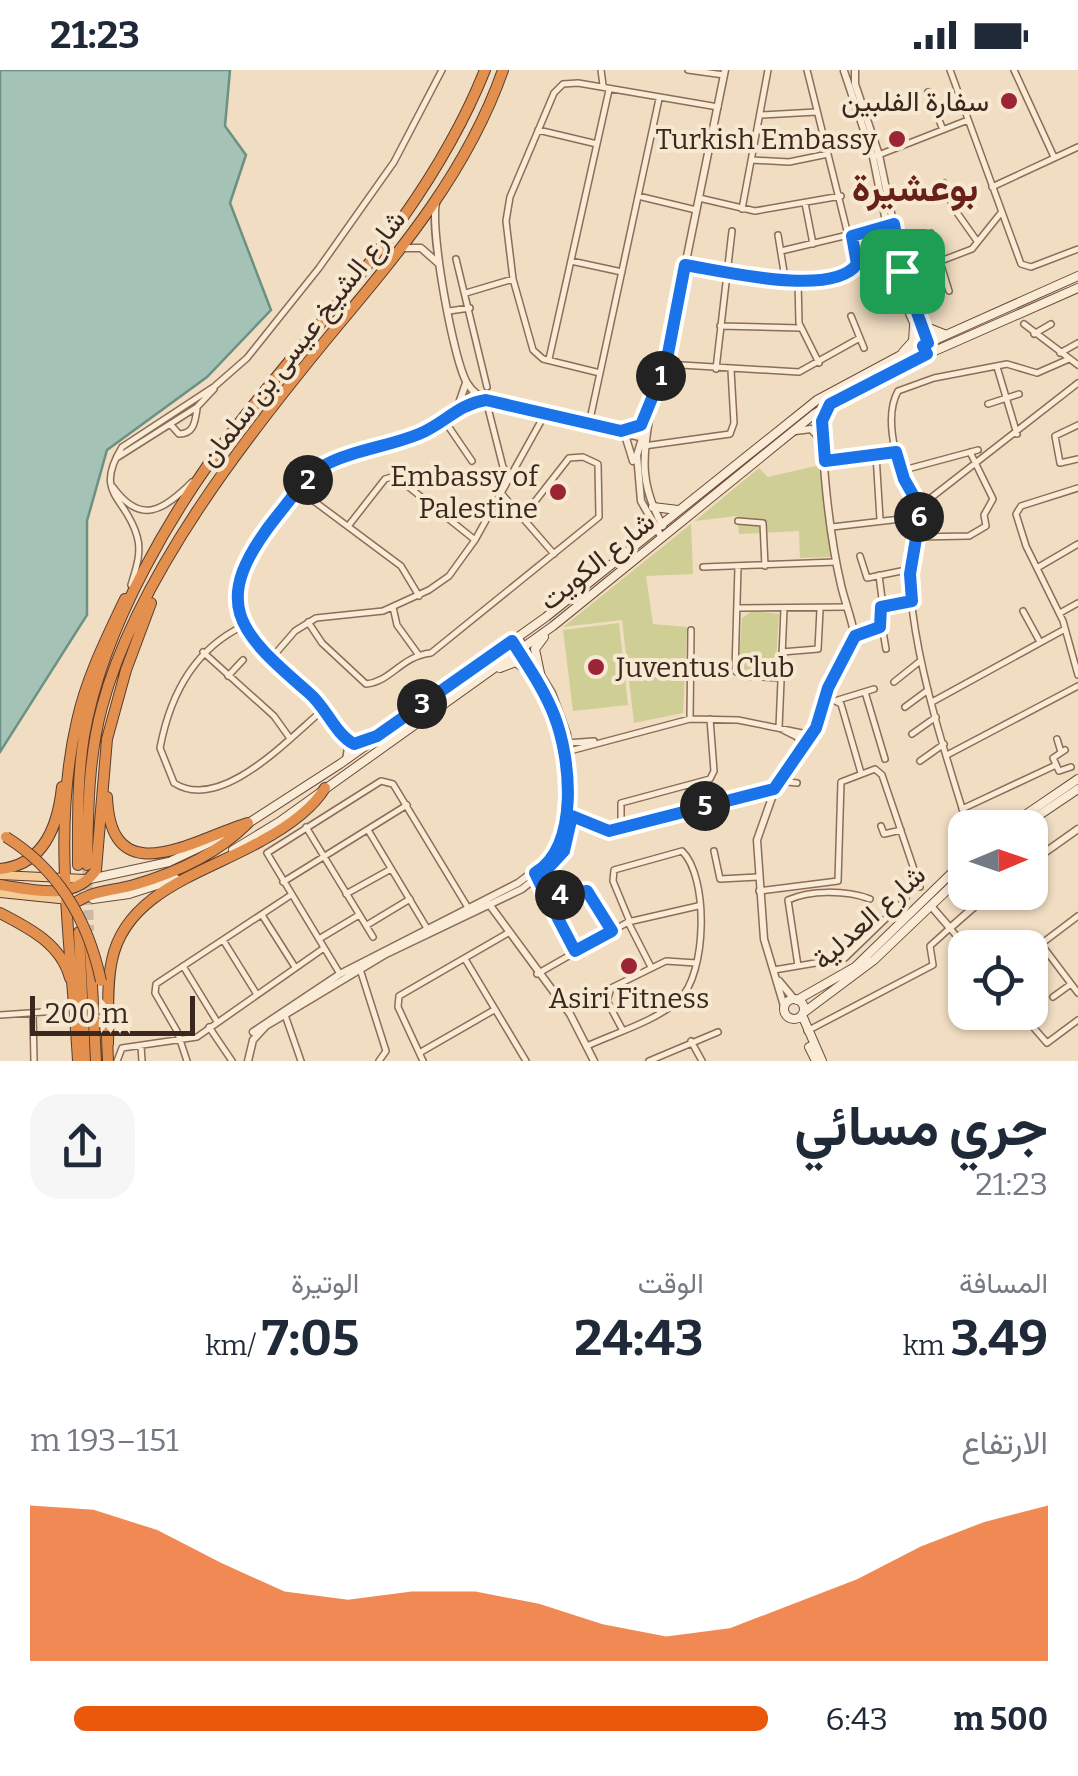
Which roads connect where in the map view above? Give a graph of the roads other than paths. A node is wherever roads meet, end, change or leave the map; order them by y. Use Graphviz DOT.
graph roads {
  1 [pos="442,70"];
  2 [pos="485,70"];
  3 [pos="503,70"];
  4 [pos="601,70"];
  5 [pos="688,70"];
  6 [pos="768,70"];
  7 [pos="807,70"];
  8 [pos="844,70"];
  9 [pos="855,70"];
  10 [pos="950,70"];
  11 [pos="1014,70"];
  12 [pos="725,73"];
  13 [pos="606,88"];
  14 [pos="928,92"];
  15 [pos="659,98"];
  16 [pos="718,106"];
  17 [pos="816,112"];
  18 [pos="761,115"];
  19 [pos="968,120"];
  20 [pos="538,130"];
  21 [pos="943,130"];
  22 [pos="597,144"];
  23 [pos="1078,147"];
  24 [pos="828,154"];
  25 [pos="876,156"];
  26 [pos="1054,157"];
  27 [pos="752,160"];
  28 [pos="944,184"];
  29 [pos="992,187"];
  30 [pos="638,196"];
  31 [pos="840,196"];
  32 [pos="438,197"];
  33 [pos="699,198"];
  34 [pos="805,203"];
  35 [pos="742,208"];
  36 [pos="696,210"];
  37 [pos="1001,212"];
  38 [pos="890,225"];
  39 [pos="1006,227"];
  40 [pos="990,230"];
  41 [pos="732,231"];
  42 [pos="931,233"];
  43 [pos="778,235"];
  44 [pos="852,236"];
  45 [pos="978,242"];
  46 [pos="813,244"];
  47 [pos="402,248"];
  48 [pos="1078,249"];
  49 [pos="781,251"];
  50 [pos="456,259"];
  51 [pos="884,260"];
  52 [pos="570,261"];
  53 [pos="938,262"];
  54 [pos="439,264"];
  55 [pos="685,265"];
  56 [pos="856,267"];
  57 [pos="622,272"];
  58 [pos="726,272"];
  59 [pos="784,272"];
  60 [pos="1078,276"];
  61 [pos="514,279"];
  62 [pos="798,281"];
  63 [pos="1078,288"];
  64 [pos="949,291"];
  65 [pos="466,293"];
  66 [pos="470,308"];
  67 [pos="449,311"];
  68 [pos="851,316"];
  69 [pos="1024,324"];
  70 [pos="1051,324"];
  71 [pos="720,326"];
  72 [pos="918,326"];
  73 [pos="800,328"];
  74 [pos="954,332"];
  75 [pos="1034,334"];
  76 [pos="858,339"];
  77 [pos="1078,343"];
  78 [pos="864,348"];
  79 [pos="928,349"];
  80 [pos="1060,353"];
  81 [pos="899,356"];
  82 [pos="548,358"];
  83 [pos="1069,359"];
  84 [pos="819,363"];
  85 [pos="666,364"];
  86 [pos="1078,365"];
  87 [pos="996,368"];
  88 [pos="716,369"];
  89 [pos="730,370"];
  90 [pos="600,373"];
  91 [pos="466,382"];
  92 [pos="1078,383"];
  93 [pos="215,386"];
  94 [pos="487,387"];
  95 [pos="474,393"];
  96 [pos="1019,394"];
  97 [pos="653,398"];
  98 [pos="1006,399"];
  99 [pos="486,400"];
  100 [pos="830,404"];
  101 [pos="988,404"];
  102 [pos="197,407"];
  103 [pos="457,409"];
  104 [pos="544,414"];
  105 [pos="444,420"];
  106 [pos="168,421"];
  107 [pos="644,422"];
  108 [pos="590,424"];
  109 [pos="1078,425"];
  110 [pos="624,431"];
  111 [pos="791,433"];
  112 [pos="1017,434"];
  113 [pos="643,438"];
  114 [pos="824,446"];
  115 [pos="978,450"];
  116 [pos="896,452"];
  117 [pos="970,452"];
  118 [pos="876,454"];
  119 [pos="1078,458"];
  120 [pos="472,460"];
  121 [pos="825,461"];
  122 [pos="974,467"];
  123 [pos="205,469"];
  124 [pos="900,471"];
  125 [pos="635,473"];
  126 [pos="510,477"];
  127 [pos="109,482"];
  128 [pos="1078,488"];
  129 [pos="299,490"];
  130 [pos="501,493"];
  131 [pos="653,508"];
  132 [pos="682,508"];
  133 [pos="921,509"];
  134 [pos="918,517"];
  135 [pos="522,518"];
  136 [pos="650,519"];
  137 [pos="880,519"];
  138 [pos="738,521"];
  139 [pos="349,525"];
  140 [pos="659,527"];
  141 [pos="832,528"];
  142 [pos="665,536"];
  143 [pos="916,537"];
  144 [pos="475,540"];
  145 [pos="640,544"];
  146 [pos="1078,544"];
  147 [pos="554,554"];
  148 [pos="860,556"];
  149 [pos="836,562"];
  150 [pos="765,566"];
  151 [pos="703,567"];
  152 [pos="738,567"];
  153 [pos="1036,568"];
  154 [pos="911,569"];
  155 [pos="142,574"];
  156 [pos="879,574"];
  157 [pos="160,579"];
  158 [pos="131,585"];
  159 [pos="419,596"];
  160 [pos="912,601"];
  161 [pos="1078,603"];
  162 [pos="393,607"];
  163 [pos="847,607"];
  164 [pos="883,607"];
  165 [pos="738,608"];
  166 [pos="784,609"];
  167 [pos="820,610"];
  168 [pos="1023,611"];
  169 [pos="1060,614"];
  170 [pos="308,622"];
  171 [pos="244,626"];
  172 [pos="553,626"];
  173 [pos="880,627"];
  174 [pos="1065,629"];
  175 [pos="691,630"];
  176 [pos="855,636"];
  177 [pos="1040,642"];
  178 [pos="518,643"];
  179 [pos="886,648"];
  180 [pos="203,651"];
  181 [pos="782,652"];
  182 [pos="418,654"];
  183 [pos="243,660"];
  184 [pos="270,660"];
  185 [pos="920,662"];
  186 [pos="486,672"];
  187 [pos="536,675"];
  188 [pos="1078,675"];
  189 [pos="228,676"];
  190 [pos="781,678"];
  191 [pos="894,682"];
  192 [pos="1078,686"];
  193 [pos="874,689"];
  194 [pos="928,690"];
  195 [pos="865,692"];
  196 [pos="825,696"];
  197 [pos="838,700"];
  198 [pos="932,702"];
  199 [pos="905,707"];
  200 [pos="324,709"];
  201 [pos="936,716"];
  202 [pos="690,719"];
  203 [pos="710,719"];
  204 [pos="111,721"];
  205 [pos="779,728"];
  206 [pos="74,732"];
  207 [pos="912,734"];
  208 [pos="377,736"];
  209 [pos="289,737"];
  210 [pos="345,739"];
  211 [pos="1057,739"];
  212 [pos="807,741"];
  213 [pos="944,744"];
  214 [pos="566,747"];
  215 [pos="947,755"];
  216 [pos="885,759"];
  217 [pos="920,760"];
  218 [pos="340,764"];
  219 [pos="1056,765"];
  220 [pos="1071,767"];
  221 [pos="838,769"];
  222 [pos="861,773"];
  223 [pos="844,779"];
  224 [pos="1078,780"];
  225 [pos="797,783"];
  226 [pos="776,785"];
  227 [pos="689,786"];
  228 [pos="325,788"];
  229 [pos="1078,789"];
  230 [pos="407,805"];
  231 [pos="695,808"];
  232 [pos="962,810"];
  233 [pos="1033,810"];
  234 [pos="1047,810"];
  235 [pos="572,816"];
  236 [pos="248,823"];
  237 [pos="882,826"];
  238 [pos="306,828"];
  239 [pos="622,828"];
  240 [pos="1078,829"];
  241 [pos="368,830"];
  242 [pos="900,830"];
  243 [pos="0,834"];
  244 [pos="1048,850"];
  245 [pos="714,851"];
  246 [pos="323,857"];
  247 [pos="391,869"];
  248 [pos="0,872"];
  249 [pos="537,876"];
  250 [pos="948,877"];
  251 [pos="90,879"];
  252 [pos="283,882"];
  253 [pos="758,884"];
  254 [pos="798,887"];
  255 [pos="920,888"];
  256 [pos="0,889"];
  257 [pos="948,890"];
  258 [pos="346,894"];
  259 [pos="75,895"];
  260 [pos="291,895"];
  261 [pos="410,900"];
  262 [pos="870,900"];
  263 [pos="906,900"];
  264 [pos="488,902"];
  265 [pos="549,902"];
  266 [pos="700,906"];
  267 [pos="931,906"];
  268 [pos="970,910"];
  269 [pos="470,911"];
  270 [pos="0,912"];
  271 [pos="359,914"];
  272 [pos="262,915"];
  273 [pos="1078,916"];
  274 [pos="629,922"];
  275 [pos="367,925"];
  276 [pos="950,928"];
  277 [pos="612,931"];
  278 [pos="428,932"];
  279 [pos="508,933"];
  280 [pos="374,937"];
  281 [pos="1048,939"];
  282 [pos="223,940"];
  283 [pos="319,940"];
  284 [pos="324,948"];
  285 [pos="575,951"];
  286 [pos="1048,952"];
  287 [pos="466,959"];
  288 [pos="696,963"];
  289 [pos="182,966"];
  290 [pos="359,966"];
  291 [pos="798,966"];
  292 [pos="651,967"];
  293 [pos="295,968"];
  294 [pos="772,971"];
  295 [pos="536,974"];
  296 [pos="342,976"];
  297 [pos="1071,984"];
  298 [pos="1078,992"];
  299 [pos="256,993"];
  300 [pos="1053,997"];
  301 [pos="795,1000"];
  302 [pos="75,1006"];
  303 [pos="784,1006"];
  304 [pos="494,1010"];
  305 [pos="58,1011"];
  306 [pos="33,1013"];
  307 [pos="802,1014"];
  308 [pos="0,1015"];
  309 [pos="286,1015"];
  310 [pos="790,1018"];
  311 [pos="216,1020"];
  312 [pos="1078,1020"];
  313 [pos="209,1027"];
  314 [pos="623,1030"];
  315 [pos="1034,1030"];
  316 [pos="806,1031"];
  317 [pos="718,1032"];
  318 [pos="254,1034"];
  319 [pos="181,1040"];
  320 [pos="691,1042"];
  321 [pos="108,1044"];
  322 [pos="141,1046"];
  323 [pos="587,1046"];
  324 [pos="421,1052"];
  325 [pos="230,1059"];
  326 [pos="524,1060"];
  327 [pos="34,1061"];
  328 [pos="81,1061"];
  329 [pos="96,1061"];
  330 [pos="108,1061"];
  331 [pos="117,1061"];
  332 [pos="142,1061"];
  333 [pos="187,1061"];
  334 [pos="243,1061"];
  335 [pos="300,1061"];
  336 [pos="379,1061"];
  337 [pos="423,1061"];
  338 [pos="594,1061"];
  339 [pos="648,1061"];
  340 [pos="702,1061"];
  341 [pos="819,1061"];
  1 -- 93 [label="street"];
  2 -- 123 [label="highway, شارع الشيخ عيسى بن سلمان"];
  3 -- 32 [label="highway, شارع الشيخ عيسى بن سلمان"];
  4 -- 13 [label="street"];
  5 -- 12 [label="street"];
  6 -- 18 [label="street"];
  7 -- 17 [label="street"];
  8 -- 9 [label="street"];
  8 -- 25 [label="street"];
  9 -- 25 [label="street"];
  10 -- 19 [label="street"];
  11 -- 26 [label="street"];
  12 -- 16 [label="street"];
  13 -- 15 [label="street"];
  13 -- 20 [label="street"];
  13 -- 22 [label="street"];
  14 -- 21 [label="street"];
  15 -- 16 [label="street"];
  15 -- 30 [label="street"];
  16 -- 33 [label="street"];
  17 -- 18 [label="street"];
  17 -- 24 [label="street"];
  18 -- 27 [label="street"];
  19 -- 21 [label="street"];
  19 -- 29 [label="street"];
  20 -- 22 [label="street"];
  20 -- 61 [label="street"];
  21 -- 25 [label="street"];
  22 -- 52 [label="street"];
  23 -- 26 [label="street"];
  24 -- 27 [label="street"];
  24 -- 31 [label="street"];
  25 -- 38 [label="street"];
  26 -- 29 [label="street"];
  27 -- 35 [label="street"];
  28 -- 45 [label="street"];
  29 -- 37 [label="street"];
  30 -- 36 [label="street"];
  30 -- 57 [label="street"];
  31 -- 34 [label="street"];
  31 -- 44 [label="street"];
  32 -- 47 [label="highway, شارع الشيخ عيسى بن سلمان"];
  32 -- 54 [label="street"];
  33 -- 35 [label="street"];
  33 -- 36 [label="street"];
  34 -- 35 [label="street"];
  34 -- 46 [label="street"];
  36 -- 55 [label="street"];
  37 -- 39 [label="street"];
  37 -- 40 [label="street"];
  38 -- 44 [label="street"];
  38 -- 72 [label="street"];
  39 -- 40 [label="street"];
  39 -- 48 [label="street"];
  40 -- 45 [label="street"];
  41 -- 58 [label="street"];
  42 -- 53 [label="street"];
  43 -- 49 [label="street"];
  44 -- 46 [label="street"];
  44 -- 56 [label="street"];
  45 -- 53 [label="street"];
  46 -- 49 [label="street"];
  47 -- 54 [label="street"];
  47 -- 157 [label="highway, شارع الشيخ عيسى بن سلمان"];
  49 -- 59 [label="street"];
  50 -- 65 [label="street"];
  51 -- 56 [label="street"];
  52 -- 57 [label="street"];
  52 -- 82 [label="street"];
  53 -- 64 [label="street"];
  54 -- 67 [label="street"];
  55 -- 58 [label="street"];
  55 -- 85 [label="street"];
  56 -- 62 [label="street"];
  57 -- 90 [label="street"];
  58 -- 62 [label="street"];
  58 -- 71 [label="street"];
  60 -- 74 [label="main road, شارع الكويت"];
  61 -- 65 [label="street"];
  61 -- 82 [label="street"];
  62 -- 73 [label="street"];
  63 -- 79 [label="main road, شارع الكويت"];
  65 -- 66 [label="street"];
  66 -- 67 [label="street"];
  66 -- 94 [label="street"];
  67 -- 91 [label="street"];
  68 -- 76 [label="street"];
  69 -- 75 [label="street"];
  70 -- 75 [label="street"];
  71 -- 73 [label="street"];
  71 -- 88 [label="street"];
  72 -- 74 [label="main road"];
  72 -- 79 [label="street"];
  72 -- 81 [label="main road"];
  73 -- 84 [label="street"];
  74 -- 79 [label="main road, شارع الكويت"];
  75 -- 80 [label="street"];
  76 -- 78 [label="street"];
  76 -- 84 [label="street"];
  77 -- 80 [label="street"];
  79 -- 81 [label="main road, شارع الكويت"];
  79 -- 100 [label="main road, شارع الكويت"];
  80 -- 83 [label="street"];
  81 -- 132 [label="main road, شارع الكويت"];
  82 -- 90 [label="street"];
  83 -- 86 [label="street"];
  83 -- 87 [label="street"];
  84 -- 89 [label="street"];
  85 -- 88 [label="street"];
  85 -- 97 [label="street"];
  87 -- 98 [label="street"];
  87 -- 116 [label="street"];
  88 -- 89 [label="street"];
  89 -- 113 [label="street"];
  90 -- 108 [label="street"];
  91 -- 95 [label="street"];
  91 -- 103 [label="street"];
  92 -- 112 [label="street"];
  93 -- 102 [label="street"];
  93 -- 106 [label="street"];
  95 -- 99 [label="street"];
  95 -- 103 [label="street"];
  96 -- 98 [label="street"];
  97 -- 107 [label="street"];
  97 -- 113 [label="street"];
  98 -- 101 [label="street"];
  98 -- 112 [label="street"];
  99 -- 103 [label="street"];
  99 -- 104 [label="street"];
  99 -- 126 [label="street"];
  100 -- 111 [label="main road, شارع الكويت"];
  100 -- 114 [label="street"];
  102 -- 106 [label="street"];
  102 -- 106 [label="street"];
  103 -- 105 [label="street"];
  104 -- 108 [label="street"];
  104 -- 126 [label="street"];
  105 -- 120 [label="street"];
  105 -- 129 [label="street"];
  106 -- 127 [label="street"];
  107 -- 110 [label="street"];
  107 -- 113 [label="street"];
  108 -- 110 [label="street"];
  109 -- 119 [label="street"];
  110 -- 113 [label="street"];
  110 -- 125 [label="street"];
  111 -- 114 [label="street"];
  111 -- 142 [label="main road, شارع الكويت"];
  112 -- 122 [label="street"];
  113 -- 125 [label="street"];
  113 -- 131 [label="street"];
  114 -- 121 [label="street"];
  115 -- 117 [label="street"];
  116 -- 118 [label="street"];
  116 -- 124 [label="street"];
  117 -- 122 [label="street"];
  117 -- 124 [label="street"];
  118 -- 121 [label="street"];
  118 -- 137 [label="street"];
  121 -- 141 [label="street"];
  122 -- 133 [label="street"];
  122 -- 143 [label="street"];
  123 -- 127 [label="street"];
  123 -- 155 [label="highway, شارع الشيخ عيسى بن سلمان"];
  124 -- 133 [label="street"];
  125 -- 136 [label="street"];
  126 -- 130 [label="street"];
  127 -- 158 [label="street"];
  128 -- 153 [label="street"];
  129 -- 139 [label="street"];
  129 -- 171 [label="street"];
  130 -- 135 [label="street"];
  130 -- 144 [label="street"];
  131 -- 132 [label="main road"];
  131 -- 140 [label="street"];
  132 -- 140 [label="main road, شارع الكويت"];
  133 -- 134 [label="street"];
  134 -- 137 [label="street"];
  134 -- 143 [label="street"];
  135 -- 147 [label="street"];
  135 -- 147 [label="street"];
  136 -- 140 [label="street"];
  136 -- 145 [label="main road"];
  137 -- 141 [label="street"];
  138 -- 150 [label="street"];
  139 -- 144 [label="street"];
  139 -- 159 [label="street"];
  140 -- 142 [label="street"];
  140 -- 145 [label="main road, شارع الكويت"];
  141 -- 149 [label="street"];
  142 -- 172 [label="main road, شارع الكويت"];
  143 -- 154 [label="street"];
  144 -- 159 [label="street"];
  145 -- 178 [label="main road, شارع الكويت"];
  146 -- 153 [label="street"];
  147 -- 182 [label="street"];
  148 -- 156 [label="street"];
  149 -- 150 [label="street"];
  149 -- 163 [label="street"];
  150 -- 152 [label="street"];
  151 -- 152 [label="street"];
  152 -- 165 [label="street"];
  153 -- 169 [label="street"];
  154 -- 156 [label="street"];
  154 -- 160 [label="street"];
  155 -- 157 [label="highway, شارع الشيخ عيسى بن سلمان"];
  155 -- 158 [label="highway"];
  156 -- 164 [label="street"];
  157 -- 204 [label="highway"];
  158 -- 206 [label="highway"];
  159 -- 162 [label="street"];
  160 -- 164 [label="street"];
  160 -- 185 [label="street"];
  161 -- 169 [label="street"];
  162 -- 170 [label="street"];
  162 -- 182 [label="street"];
  163 -- 167 [label="street"];
  163 -- 176 [label="street"];
  164 -- 173 [label="street"];
  165 -- 166 [label="street"];
  165 -- 190 [label="street"];
  166 -- 167 [label="street"];
  166 -- 181 [label="street"];
  167 -- 181 [label="street"];
  168 -- 177 [label="street"];
  169 -- 174 [label="street"];
  170 -- 182 [label="street"];
  170 -- 184 [label="street"];
  171 -- 180 [label="street"];
  171 -- 184 [label="street"];
  172 -- 178 [label="main road, شارع الكويت"];
  172 -- 187 [label="main road"];
  173 -- 176 [label="street"];
  173 -- 179 [label="street"];
  174 -- 177 [label="street"];
  174 -- 188 [label="street"];
  175 -- 202 [label="street"];
  176 -- 196 [label="street"];
  177 -- 198 [label="street"];
  178 -- 186 [label="main road, شارع الكويت"];
  178 -- 187 [label="street"];
  178 -- 208 [label="main road, شارع الكويت"];
  180 -- 189 [label="street"];
  180 -- 209 [label="street"];
  181 -- 190 [label="street"];
  183 -- 189 [label="street"];
  184 -- 200 [label="street"];
  185 -- 191 [label="street"];
  185 -- 194 [label="street"];
  186 -- 187 [label="main road"];
  186 -- 228 [label="main road, شارع الكويت"];
  187 -- 214 [label="street"];
  189 -- 209 [label="street"];
  190 -- 205 [label="street"];
  192 -- 215 [label="street"];
  193 -- 195 [label="street"];
  194 -- 198 [label="street"];
  194 -- 199 [label="street"];
  195 -- 197 [label="street"];
  195 -- 216 [label="street"];
  196 -- 197 [label="street"];
  196 -- 212 [label="street"];
  197 -- 222 [label="street"];
  198 -- 201 [label="street"];
  200 -- 209 [label="street"];
  200 -- 210 [label="street"];
  201 -- 207 [label="street"];
  201 -- 213 [label="street"];
  202 -- 203 [label="street"];
  202 -- 214 [label="street"];
  203 -- 205 [label="street"];
  203 -- 227 [label="street"];
  204 -- 236 [label="highway"];
  204 -- 251 [label="highway"];
  205 -- 212 [label="street"];
  205 -- 212 [label="street"];
  206 -- 248 [label="highway"];
  206 -- 259 [label="highway"];
  208 -- 210 [label="street"];
  208 -- 218 [label="main road, شارع الكويت"];
  210 -- 218 [label="street"];
  211 -- 219 [label="street"];
  212 -- 226 [label="street"];
  213 -- 215 [label="street"];
  213 -- 217 [label="street"];
  214 -- 235 [label="street"];
  214 -- 249 [label="street"];
  215 -- 232 [label="street"];
  218 -- 236 [label="main road, شارع الكويت"];
  219 -- 220 [label="street"];
  219 -- 232 [label="street"];
  221 -- 223 [label="street"];
  222 -- 223 [label="street"];
  222 -- 242 [label="street"];
  223 -- 254 [label="street"];
  224 -- 233 [label="main road"];
  225 -- 226 [label="street"];
  226 -- 231 [label="street"];
  226 -- 253 [label="street"];
  227 -- 231 [label="street"];
  227 -- 239 [label="street"];
  228 -- 259 [label="main road, شارع الكويت"];
  228 -- 321 [label="highway"];
  229 -- 234 [label="main road"];
  230 -- 238 [label="street"];
  230 -- 241 [label="street"];
  230 -- 269 [label="street"];
  231 -- 239 [label="street"];
  235 -- 239 [label="street"];
  235 -- 249 [label="street"];
  236 -- 251 [label="main road, شارع الكويت"];
  236 -- 259 [label="highway"];
  237 -- 242 [label="street"];
  238 -- 246 [label="street"];
  238 -- 252 [label="street"];
  240 -- 244 [label="street"];
  241 -- 246 [label="street"];
  241 -- 247 [label="street"];
  242 -- 255 [label="street"];
  243 -- 321 [label="highway, bridge"];
  245 -- 253 [label="street"];
  246 -- 252 [label="street"];
  246 -- 258 [label="street"];
  247 -- 258 [label="street"];
  247 -- 261 [label="street"];
  248 -- 259 [label="main road"];
  249 -- 264 [label="street"];
  249 -- 265 [label="street"];
  250 -- 301 [label="main road, شارع العدلية"];
  251 -- 259 [label="highway"];
  252 -- 260 [label="street"];
  253 -- 254 [label="street"];
  253 -- 294 [label="street"];
  254 -- 262 [label="street"];
  254 -- 291 [label="street"];
  256 -- 259 [label="highway"];
  257 -- 267 [label="main road, شارع العدلية"];
  258 -- 271 [label="street"];
  259 -- 302 [label="highway"];
  260 -- 272 [label="street"];
  260 -- 283 [label="street"];
  261 -- 275 [label="street"];
  261 -- 278 [label="street"];
  263 -- 291 [label="street"];
  264 -- 269 [label="street"];
  264 -- 279 [label="street"];
  265 -- 277 [label="street"];
  265 -- 285 [label="street"];
  266 -- 274 [label="street"];
  266 -- 274 [label="street"];
  266 -- 288 [label="street"];
  267 -- 276 [label="street"];
  267 -- 307 [label="main road, شارع العدلية"];
  268 -- 276 [label="street"];
  269 -- 278 [label="street"];
  270 -- 302 [label="highway"];
  271 -- 275 [label="street"];
  271 -- 283 [label="street"];
  272 -- 282 [label="street"];
  272 -- 293 [label="street"];
  273 -- 281 [label="street"];
  274 -- 277 [label="street"];
  274 -- 292 [label="street"];
  275 -- 280 [label="street"];
  276 -- 316 [label="street"];
  277 -- 285 [label="street"];
  278 -- 290 [label="street"];
  279 -- 287 [label="street"];
  279 -- 295 [label="street"];
  282 -- 289 [label="street"];
  282 -- 299 [label="street"];
  283 -- 284 [label="street"];
  284 -- 293 [label="street"];
  284 -- 296 [label="street"];
  285 -- 295 [label="street"];
  286 -- 297 [label="street"];
  287 -- 304 [label="street"];
  287 -- 324 [label="street"];
  288 -- 292 [label="street"];
  288 -- 314 [label="street"];
  289 -- 311 [label="street"];
  289 -- 319 [label="street"];
  290 -- 296 [label="street"];
  290 -- 336 [label="street"];
  291 -- 294 [label="street"];
  292 -- 314 [label="street"];
  293 -- 299 [label="street"];
  294 -- 301 [label="street"];
  294 -- 303 [label="street"];
  295 -- 323 [label="street"];
  296 -- 309 [label="street"];
  296 -- 318 [label="street"];
  297 -- 298 [label="street"];
  297 -- 300 [label="street"];
  299 -- 311 [label="street"];
  301 -- 303 [label="main road, شارع العدلية"];
  301 -- 307 [label="main road"];
  302 -- 328 [label="highway"];
  303 -- 310 [label="main road"];
  304 -- 324 [label="street"];
  304 -- 326 [label="street"];
  305 -- 306 [label="street"];
  306 -- 308 [label="street"];
  306 -- 327 [label="street"];
  307 -- 310 [label="main road"];
  307 -- 316 [label="main road"];
  309 -- 318 [label="street"];
  309 -- 335 [label="street"];
  310 -- 341 [label="main road"];
  311 -- 313 [label="street"];
  312 -- 315 [label="street"];
  313 -- 319 [label="street"];
  313 -- 325 [label="street"];
  314 -- 323 [label="street"];
  316 -- 341 [label="main road"];
  317 -- 320 [label="street"];
  318 -- 334 [label="street"];
  319 -- 322 [label="street"];
  319 -- 333 [label="street"];
  320 -- 339 [label="street"];
  320 -- 340 [label="street"];
  321 -- 330 [label="highway"];
  322 -- 331 [label="street"];
  322 -- 332 [label="street"];
  323 -- 338 [label="street"];
  324 -- 337 [label="street"];
  328 -- 329 [label="highway"];
}
